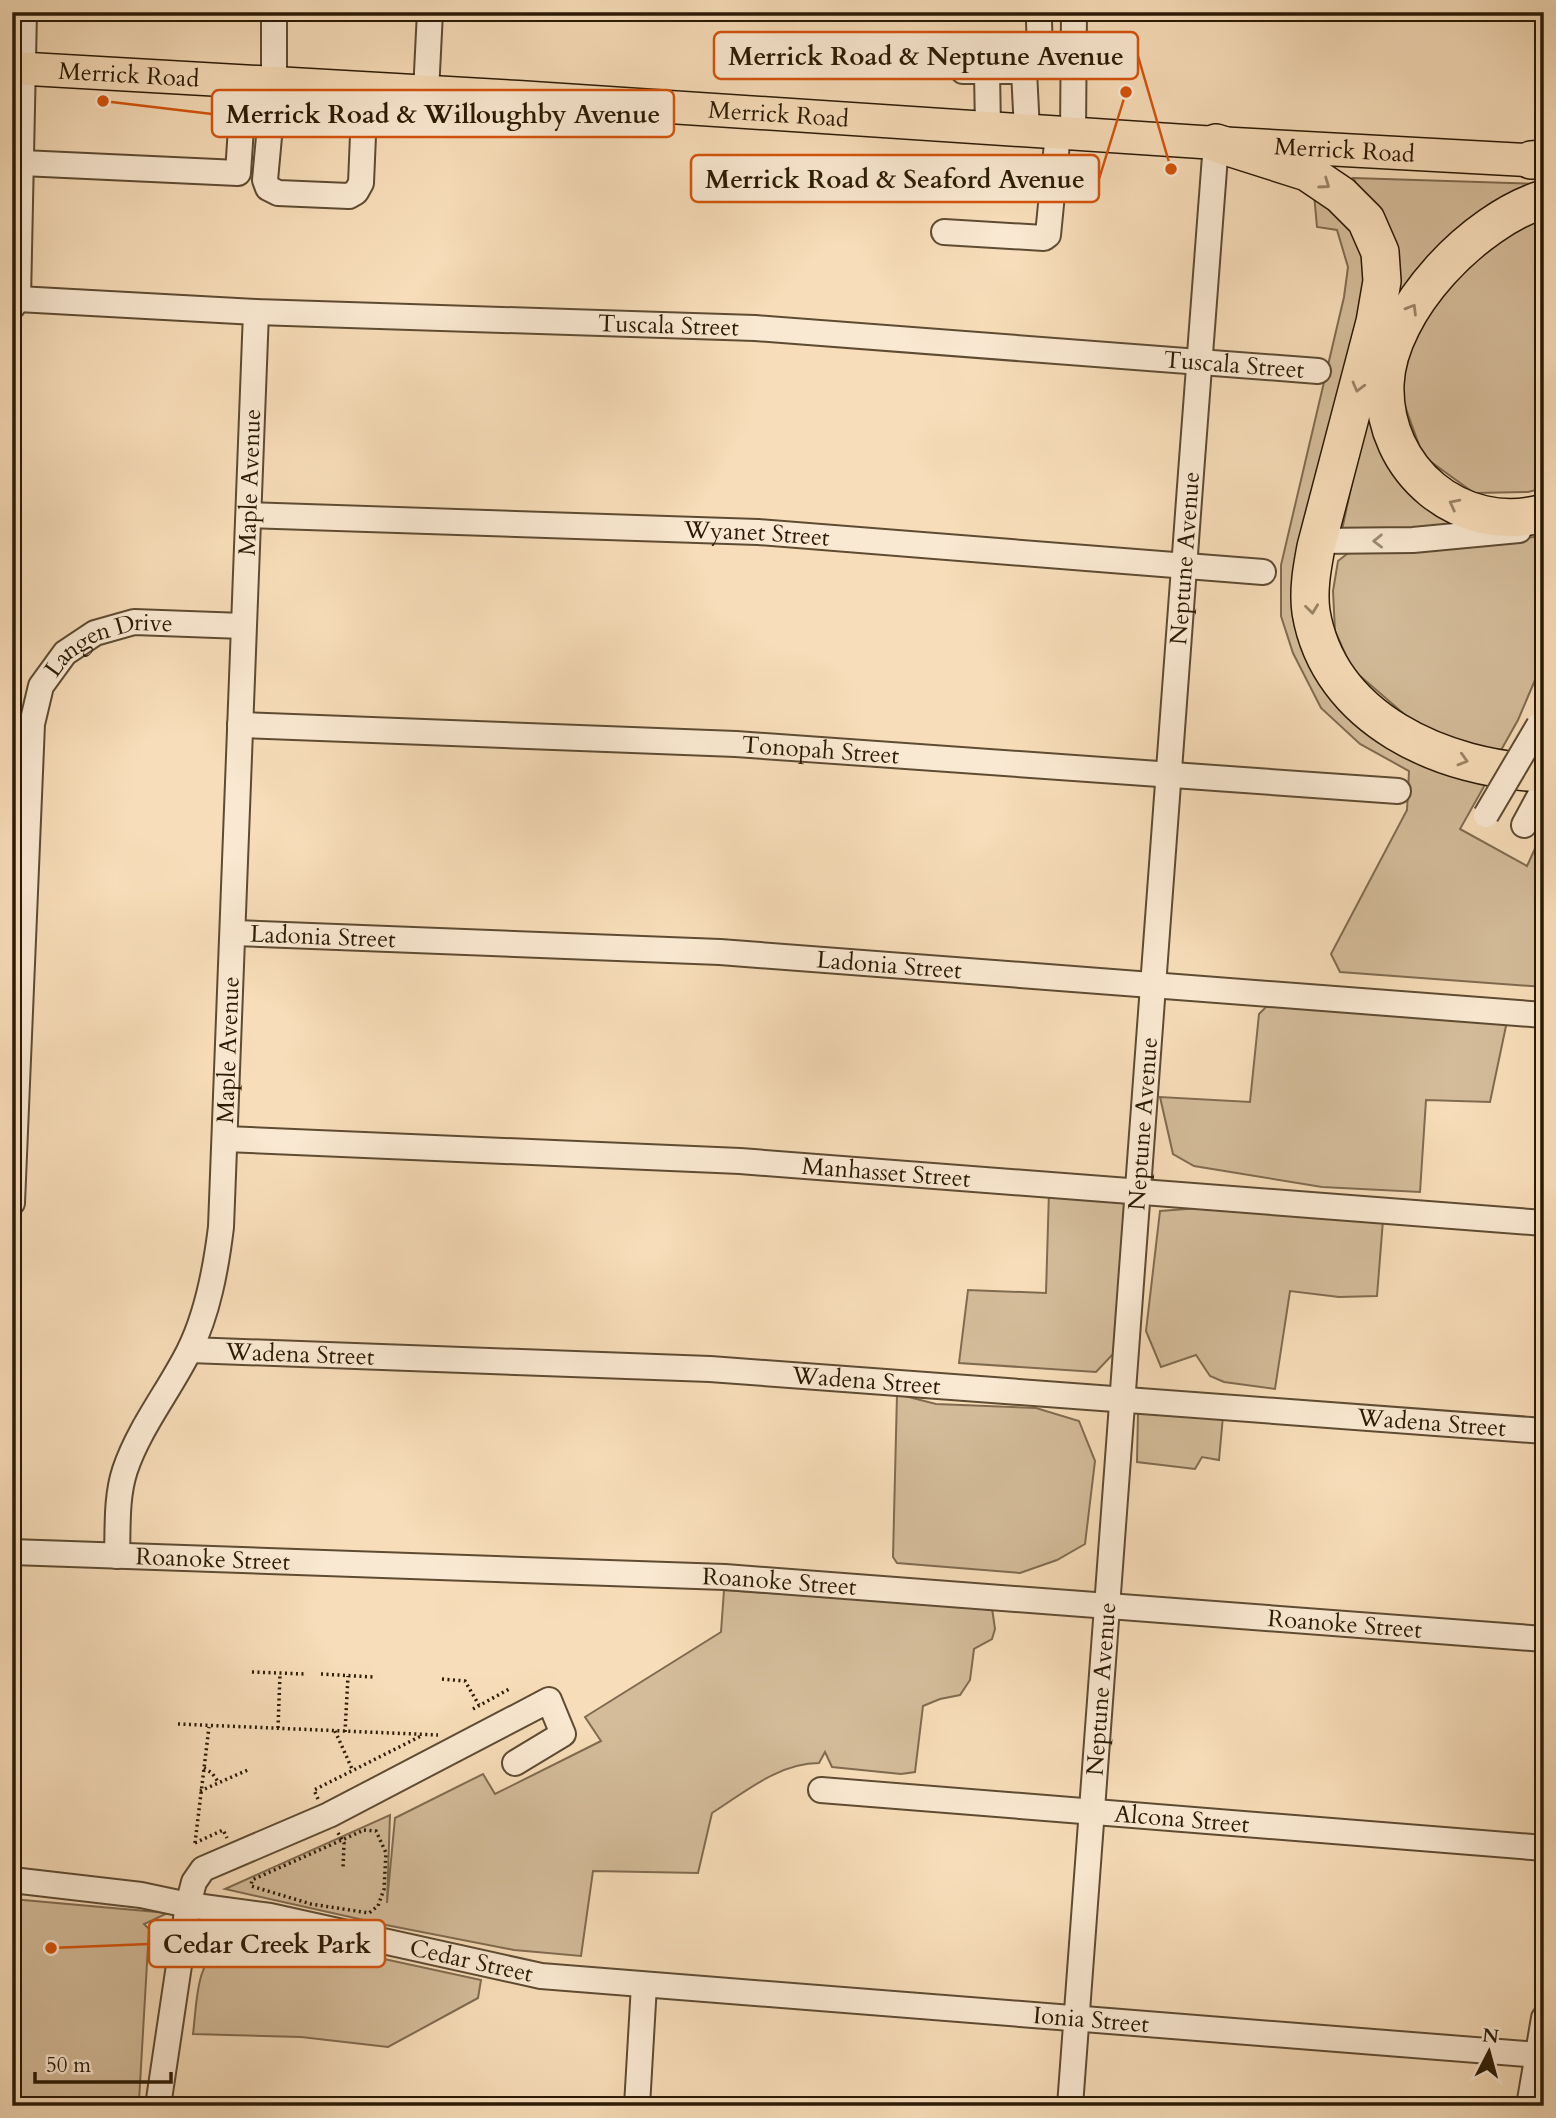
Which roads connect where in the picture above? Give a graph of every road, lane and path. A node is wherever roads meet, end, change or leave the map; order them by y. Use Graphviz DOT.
graph roads {
  1 [pos="24,12"];
  2 [pos="274,12"];
  3 [pos="430,12"];
  4 [pos="1074,12"];
  5 [pos="1039,22"];
  6 [pos="1040,50"];
  7 [pos="1074,52"];
  8 [pos="18,68"];
  9 [pos="1024,71"];
  10 [pos="259,83"];
  11 [pos="365,88"];
  12 [pos="426,92"];
  13 [pos="988,128"];
  14 [pos="1053,132"];
  15 [pos="1216,142"];
  16 [pos="1540,160"];
  17 [pos="22,163"];
  18 [pos="1544,199"];
  19 [pos="944,232"];
  20 [pos="15,303"];
  21 [pos="257,312"];
  22 [pos="1200,362"];
  23 [pos="1318,371"];
  24 [pos="1544,513"];
  25 [pos="249,514"];
  26 [pos="1544,528"];
  27 [pos="1317,541"];
  28 [pos="1185,566"];
  29 [pos="1263,572"];
  30 [pos="243,626"];
  31 [pos="1541,721"];
  32 [pos="240,725"];
  33 [pos="1544,773"];
  34 [pos="1170,776"];
  35 [pos="1544,788"];
  36 [pos="1398,791"];
  37 [pos="1486,815"];
  38 [pos="1524,825"];
  39 [pos="234,933"];
  40 [pos="1153,985"];
  41 [pos="1544,1015"];
  42 [pos="225,1139"];
  43 [pos="1136,1190"];
  44 [pos="12,1203"];
  45 [pos="1544,1223"];
  46 [pos="190,1349"];
  47 [pos="1123,1399"];
  48 [pos="1544,1431"];
  49 [pos="12,1552"];
  50 [pos="117,1556"];
  51 [pos="1108,1606"];
  52 [pos="1544,1639"];
  53 [pos="252,1672"];
  54 [pos="280,1674"];
  55 [pos="305,1674"];
  56 [pos="321,1674"];
  57 [pos="348,1676"];
  58 [pos="373,1677"];
  59 [pos="442,1679"];
  60 [pos="511,1688"];
  61 [pos="479,1705"];
  62 [pos="473,1709"];
  63 [pos="177,1724"];
  64 [pos="209,1726"];
  65 [pos="278,1728"];
  66 [pos="335,1731"];
  67 [pos="345,1732"];
  68 [pos="424,1734"];
  69 [pos="444,1735"];
  70 [pos="515,1763"];
  71 [pos="204,1768"];
  72 [pos="250,1769"];
  73 [pos="353,1772"];
  74 [pos="219,1784"];
  75 [pos="821,1790"];
  76 [pos="200,1791"];
  77 [pos="323,1810"];
  78 [pos="1092,1812"];
  79 [pos="342,1840"];
  80 [pos="230,1844"];
  81 [pos="1544,1848"];
  82 [pos="343,1868"];
  83 [pos="12,1880"];
  84 [pos="188,1905"];
  85 [pos="644,1985"];
  86 [pos="1544,2018"];
  87 [pos="1077,2019"];
  88 [pos="1538,2055"];
  89 [pos="158,2106"];
  90 [pos="637,2106"];
  91 [pos="1070,2106"];
  92 [pos="1529,2106"];
  1 -- 8 [label="street"];
  2 -- 10 [label="street"];
  3 -- 12 [label="street"];
  4 -- 7 [label="street"];
  5 -- 6 [label="street"];
  6 -- 7 [label="street"];
  6 -- 9 [label="street"];
  7 -- 14 [label="street"];
  8 -- 10 [label="main road, Merrick Road"];
  8 -- 17 [label="street"];
  9 -- 13 [label="street"];
  9 -- 14 [label="street"];
  10 -- 11 [label="main road, Merrick Road"];
  10 -- 11 [label="street"];
  10 -- 17 [label="street"];
  11 -- 12 [label="main road, Merrick Road"];
  12 -- 13 [label="main road, Merrick Road"];
  13 -- 14 [label="main road, Merrick Road"];
  14 -- 15 [label="main road, Merrick Road"];
  14 -- 19 [label="street"];
  15 -- 16 [label="main road, Merrick Road"];
  15 -- 22 [label="street, Neptune Avenue"];
  15 -- 27 [label="highway, one-way"];
  17 -- 20 [label="street"];
  24 -- 18 [label="highway, one-way"];
  20 -- 21 [label="street, Tuscala Street"];
  21 -- 22 [label="street, Tuscala Street"];
  21 -- 25 [label="street, Maple Avenue"];
  22 -- 23 [label="street, Tuscala Street"];
  22 -- 28 [label="street, Neptune Avenue"];
  25 -- 28 [label="street, Wyanet Street"];
  25 -- 30 [label="street, Maple Avenue"];
  26 -- 27 [label="street, one-way"];
  27 -- 33 [label="highway, one-way"];
  28 -- 29 [label="street, Wyanet Street"];
  28 -- 34 [label="street, Neptune Avenue"];
  30 -- 32 [label="street, Maple Avenue"];
  30 -- 44 [label="street, Langen Drive"];
  31 -- 37 [label="street, bridge"];
  32 -- 34 [label="street, Tonopah Street"];
  32 -- 39 [label="street, Maple Avenue"];
  34 -- 36 [label="street, Tonopah Street"];
  34 -- 40 [label="street, Neptune Avenue"];
  35 -- 38 [label="street"];
  39 -- 40 [label="street, Ladonia Street"];
  39 -- 42 [label="street, Maple Avenue"];
  40 -- 41 [label="street, Ladonia Street"];
  40 -- 43 [label="street, Neptune Avenue"];
  42 -- 43 [label="street, Manhasset Street"];
  42 -- 46 [label="street, Maple Avenue"];
  43 -- 45 [label="street, Manhasset Street"];
  43 -- 47 [label="street, Neptune Avenue"];
  46 -- 47 [label="street, Wadena Street"];
  46 -- 50 [label="street, Maple Avenue"];
  47 -- 48 [label="street, Wadena Street"];
  47 -- 51 [label="street, Neptune Avenue"];
  49 -- 50 [label="street, Roanoke Street"];
  50 -- 51 [label="street, Roanoke Street"];
  51 -- 52 [label="street, Roanoke Street"];
  51 -- 78 [label="street, Neptune Avenue"];
  53 -- 54 [label="path"];
  54 -- 55 [label="path"];
  54 -- 65 [label="path"];
  56 -- 57 [label="path"];
  57 -- 58 [label="path"];
  57 -- 67 [label="path"];
  59 -- 61 [label="path"];
  60 -- 61 [label="path"];
  61 -- 62 [label="path"];
  63 -- 64 [label="path"];
  64 -- 65 [label="path"];
  64 -- 71 [label="path"];
  65 -- 66 [label="path"];
  66 -- 67 [label="path"];
  66 -- 73 [label="path"];
  67 -- 68 [label="path"];
  68 -- 69 [label="path"];
  68 -- 73 [label="path"];
  70 -- 77 [label="street"];
  71 -- 74 [label="path"];
  71 -- 76 [label="path"];
  72 -- 74 [label="path"];
  73 -- 77 [label="path"];
  74 -- 76 [label="path"];
  75 -- 78 [label="street, Alcona Street"];
  76 -- 80 [label="path"];
  77 -- 79 [label="path"];
  77 -- 84 [label="street"];
  78 -- 81 [label="street, Alcona Street"];
  78 -- 87 [label="street, Neptune Avenue"];
  79 -- 79 [label="path"];
  79 -- 82 [label="path"];
  83 -- 84 [label="street, Cedar Street"];
  84 -- 85 [label="street, Cedar Street"];
  84 -- 89 [label="street"];
  85 -- 87 [label="street, Ionia Street"];
  85 -- 90 [label="street"];
  86 -- 88 [label="street"];
  87 -- 88 [label="street, Ionia Street"];
  87 -- 91 [label="street, Neptune Avenue"];
  88 -- 92 [label="street"];
}
